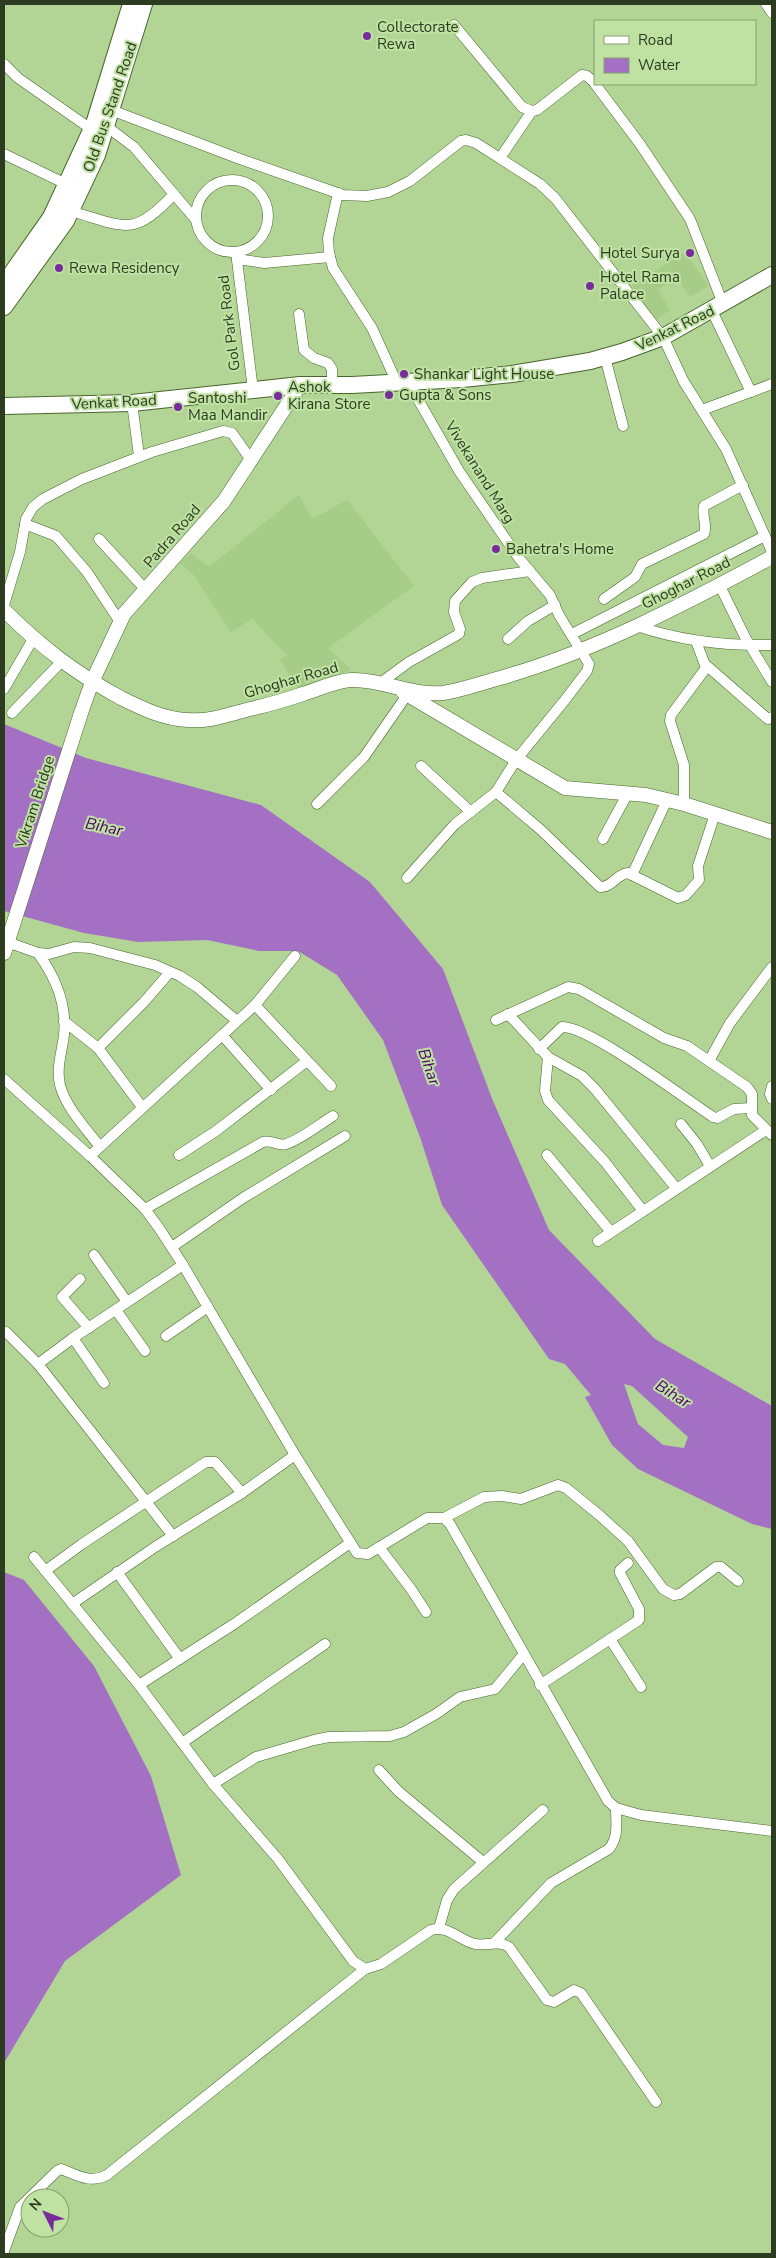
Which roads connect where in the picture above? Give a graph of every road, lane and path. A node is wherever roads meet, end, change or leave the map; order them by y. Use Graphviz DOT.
graph roads {
  1 [pos="131,4"];
  2 [pos="144,4"];
  3 [pos="454,25"];
  4 [pos="5,69"];
  5 [pos="594,82"];
  6 [pos="596,85"];
  7 [pos="111,110"];
  8 [pos="532,111"];
  9 [pos="101,129"];
  10 [pos="4,154"];
  11 [pos="500,158"];
  12 [pos="66,184"];
  13 [pos="338,193"];
  14 [pos="174,194"];
  15 [pos="70,211"];
  16 [pos="196,220"];
  17 [pos="236,255"];
  18 [pos="330,257"];
  19 [pos="772,275"];
  20 [pos="4,284"];
  21 [pos="4,306"];
  22 [pos="718,307"];
  23 [pos="299,314"];
  24 [pos="663,337"];
  25 [pos="605,357"];
  26 [pos="403,382"];
  27 [pos="772,384"];
  28 [pos="300,385"];
  29 [pos="332,385"];
  30 [pos="252,390"];
  31 [pos="751,392"];
  32 [pos="132,403"];
  33 [pos="4,406"];
  34 [pos="702,410"];
  35 [pos="623,426"];
  36 [pos="140,456"];
  37 [pos="251,460"];
  38 [pos="743,484"];
  39 [pos="25,524"];
  40 [pos="766,536"];
  41 [pos="99,539"];
  42 [pos="772,552"];
  43 [pos="772,557"];
  44 [pos="530,570"];
  45 [pos="719,584"];
  46 [pos="146,590"];
  47 [pos="604,599"];
  48 [pos="4,605"];
  49 [pos="555,605"];
  50 [pos="4,610"];
  51 [pos="120,622"];
  52 [pos="637,626"];
  53 [pos="572,634"];
  54 [pos="33,639"];
  55 [pos="508,639"];
  56 [pos="696,641"];
  57 [pos="772,645"];
  58 [pos="750,646"];
  59 [pos="581,650"];
  60 [pos="61,662"];
  61 [pos="706,665"];
  62 [pos="92,682"];
  63 [pos="772,682"];
  64 [pos="379,684"];
  65 [pos="4,689"];
  66 [pos="401,691"];
  67 [pos="12,713"];
  68 [pos="81,713"];
  69 [pos="772,717"];
  70 [pos="516,760"];
  71 [pos="421,766"];
  72 [pos="496,792"];
  73 [pos="628,792"];
  74 [pos="667,800"];
  75 [pos="317,804"];
  76 [pos="684,804"];
  77 [pos="471,812"];
  78 [pos="715,814"];
  79 [pos="772,832"];
  80 [pos="603,839"];
  81 [pos="632,874"];
  82 [pos="407,878"];
  83 [pos="7,942"];
  84 [pos="38,953"];
  85 [pos="295,956"];
  86 [pos="772,969"];
  87 [pos="170,972"];
  88 [pos="254,1005"];
  89 [pos="508,1014"];
  90 [pos="496,1020"];
  91 [pos="64,1021"];
  92 [pos="237,1021"];
  93 [pos="222,1035"];
  94 [pos="98,1048"];
  95 [pos="539,1049"];
  96 [pos="548,1057"];
  97 [pos="307,1061"];
  98 [pos="709,1061"];
  99 [pos="4,1079"];
  100 [pos="331,1086"];
  101 [pos="772,1086"];
  102 [pos="271,1090"];
  103 [pos="772,1099"];
  104 [pos="142,1108"];
  105 [pos="751,1108"];
  106 [pos="334,1116"];
  107 [pos="681,1124"];
  108 [pos="769,1132"];
  109 [pos="345,1136"];
  110 [pos="99,1146"];
  111 [pos="547,1154"];
  112 [pos="179,1155"];
  113 [pos="90,1156"];
  114 [pos="710,1166"];
  115 [pos="676,1188"];
  116 [pos="145,1209"];
  117 [pos="643,1211"];
  118 [pos="611,1232"];
  119 [pos="598,1241"];
  120 [pos="172,1247"];
  121 [pos="94,1255"];
  122 [pos="183,1265"];
  123 [pos="80,1278"];
  124 [pos="127,1302"];
  125 [pos="208,1307"];
  126 [pos="116,1310"];
  127 [pos="89,1328"];
  128 [pos="6,1332"];
  129 [pos="166,1336"];
  130 [pos="73,1338"];
  131 [pos="145,1351"];
  132 [pos="38,1364"];
  133 [pos="104,1383"];
  134 [pos="295,1455"];
  135 [pos="242,1493"];
  136 [pos="146,1501"];
  137 [pos="444,1518"];
  138 [pos="173,1536"];
  139 [pos="350,1543"];
  140 [pos="379,1547"];
  141 [pos="34,1557"];
  142 [pos="628,1564"];
  143 [pos="45,1572"];
  144 [pos="117,1572"];
  145 [pos="738,1581"];
  146 [pos="72,1604"];
  147 [pos="426,1612"];
  148 [pos="610,1639"];
  149 [pos="325,1644"];
  150 [pos="523,1656"];
  151 [pos="180,1660"];
  152 [pos="540,1684"];
  153 [pos="139,1685"];
  154 [pos="642,1687"];
  155 [pos="182,1743"];
  156 [pos="379,1770"];
  157 [pos="213,1784"];
  158 [pos="616,1808"];
  159 [pos="544,1810"];
  160 [pos="772,1831"];
  161 [pos="483,1862"];
  162 [pos="439,1928"];
  163 [pos="494,1943"];
  164 [pos="365,1969"];
  165 [pos="656,2102"];
  166 [pos="4,2251"];
  1 -- 9 [label="main road, Old Bus Stand Road"];
  2 -- 7 [label="main road, Old Bus Stand Road"];
  3 -- 8 [label="street"];
  4 -- 9 [label="street"];
  5 -- 8 [label="street"];
  6 -- 22 [label="street"];
  7 -- 9 [label="main road, Old Bus Stand Road"];
  7 -- 13 [label="street"];
  8 -- 11 [label="street"];
  9 -- 12 [label="main road, Old Bus Stand Road"];
  9 -- 14 [label="street"];
  9 -- 15 [label="main road, Old Bus Stand Road"];
  10 -- 12 [label="street"];
  11 -- 13 [label="street"];
  11 -- 24 [label="street"];
  12 -- 20 [label="main road, Old Bus Stand Road"];
  13 -- 18 [label="street"];
  14 -- 15 [label="street"];
  14 -- 16 [label="street"];
  15 -- 21 [label="main road, Old Bus Stand Road"];
  16 -- 17 [label="street"];
  16 -- 17 [label="street"];
  17 -- 18 [label="street"];
  17 -- 30 [label="street, Gol Park Road"];
  18 -- 26 [label="street, Vivekanand Marg"];
  19 -- 22 [label="main road, Venkat Road"];
  22 -- 24 [label="main road, Venkat Road"];
  22 -- 31 [label="street"];
  23 -- 29 [label="street"];
  24 -- 25 [label="main road, Venkat Road"];
  24 -- 34 [label="street"];
  25 -- 26 [label="main road, Venkat Road"];
  25 -- 35 [label="street"];
  26 -- 29 [label="main road, Venkat Road"];
  26 -- 44 [label="street, Vivekanand Marg"];
  27 -- 31 [label="street"];
  28 -- 29 [label="main road, Venkat Road"];
  28 -- 30 [label="main road, Venkat Road"];
  28 -- 37 [label="street, Padra Road"];
  30 -- 32 [label="main road, Venkat Road"];
  31 -- 34 [label="street"];
  32 -- 33 [label="main road, Venkat Road"];
  32 -- 36 [label="street"];
  34 -- 38 [label="street"];
  36 -- 37 [label="street"];
  36 -- 39 [label="street"];
  37 -- 46 [label="street, Padra Road"];
  38 -- 40 [label="street"];
  38 -- 47 [label="street"];
  39 -- 48 [label="street"];
  39 -- 51 [label="street"];
  40 -- 42 [label="street"];
  40 -- 53 [label="street"];
  41 -- 46 [label="street"];
  43 -- 45 [label="street, Ghoghar Road"];
  44 -- 49 [label="street, Vivekanand Marg"];
  44 -- 64 [label="street"];
  45 -- 52 [label="street, Ghoghar Road"];
  45 -- 58 [label="street"];
  46 -- 51 [label="street, Padra Road"];
  49 -- 53 [label="street, Vivekanand Marg"];
  49 -- 55 [label="street"];
  50 -- 54 [label="street, Ghoghar Road"];
  51 -- 62 [label="street, Padra Road"];
  52 -- 56 [label="street"];
  52 -- 59 [label="street, Ghoghar Road"];
  53 -- 59 [label="street, Vivekanand Marg"];
  54 -- 60 [label="street, Ghoghar Road"];
  54 -- 65 [label="street"];
  56 -- 58 [label="street"];
  56 -- 61 [label="street"];
  57 -- 58 [label="street"];
  58 -- 63 [label="street"];
  59 -- 66 [label="street, Ghoghar Road"];
  59 -- 70 [label="street, Vivekanand Marg"];
  60 -- 62 [label="street, Ghoghar Road"];
  60 -- 67 [label="street"];
  61 -- 69 [label="street"];
  61 -- 76 [label="street"];
  62 -- 64 [label="street, Ghoghar Road"];
  62 -- 68 [label="street, Padra Road"];
  64 -- 66 [label="street, Ghoghar Road"];
  66 -- 70 [label="street"];
  66 -- 75 [label="street"];
  68 -- 83 [label="street, Vikram Bridge"];
  70 -- 72 [label="street, Vivekanand Marg"];
  70 -- 73 [label="street"];
  71 -- 77 [label="street"];
  72 -- 77 [label="street, Vivekanand Marg"];
  72 -- 81 [label="street"];
  73 -- 74 [label="street"];
  73 -- 80 [label="street"];
  74 -- 76 [label="street"];
  74 -- 81 [label="street"];
  76 -- 78 [label="street"];
  77 -- 82 [label="street, Vivekanand Marg"];
  78 -- 79 [label="street"];
  78 -- 81 [label="street"];
  83 -- 84 [label="street"];
  84 -- 87 [label="street"];
  84 -- 91 [label="street"];
  85 -- 88 [label="street"];
  86 -- 98 [label="street"];
  87 -- 92 [label="street"];
  87 -- 94 [label="street"];
  88 -- 92 [label="street"];
  88 -- 97 [label="street"];
  89 -- 90 [label="street"];
  89 -- 95 [label="street"];
  89 -- 98 [label="street"];
  91 -- 94 [label="street"];
  91 -- 110 [label="street"];
  92 -- 93 [label="street"];
  93 -- 102 [label="street"];
  93 -- 104 [label="street"];
  94 -- 104 [label="street"];
  95 -- 96 [label="street"];
  95 -- 105 [label="street"];
  96 -- 115 [label="street"];
  96 -- 117 [label="street"];
  97 -- 100 [label="street"];
  97 -- 102 [label="street"];
  98 -- 105 [label="street"];
  99 -- 113 [label="street"];
  101 -- 103 [label="street"];
  102 -- 112 [label="street"];
  104 -- 110 [label="street"];
  105 -- 108 [label="street"];
  106 -- 116 [label="street"];
  107 -- 114 [label="street"];
  108 -- 114 [label="street"];
  109 -- 120 [label="street"];
  110 -- 113 [label="street"];
  111 -- 118 [label="street"];
  113 -- 116 [label="street"];
  114 -- 115 [label="street"];
  115 -- 117 [label="street"];
  116 -- 120 [label="street"];
  117 -- 118 [label="street"];
  118 -- 119 [label="street"];
  120 -- 122 [label="street"];
  121 -- 124 [label="street"];
  122 -- 124 [label="street"];
  122 -- 125 [label="street"];
  123 -- 127 [label="street"];
  124 -- 126 [label="street"];
  125 -- 129 [label="street"];
  125 -- 134 [label="street"];
  126 -- 127 [label="street"];
  126 -- 131 [label="street"];
  127 -- 130 [label="street"];
  128 -- 132 [label="street"];
  130 -- 132 [label="street"];
  130 -- 133 [label="street"];
  132 -- 136 [label="street"];
  134 -- 135 [label="street"];
  134 -- 139 [label="street"];
  135 -- 136 [label="street"];
  135 -- 138 [label="street"];
  136 -- 138 [label="street"];
  136 -- 143 [label="street"];
  137 -- 140 [label="street"];
  137 -- 145 [label="street"];
  137 -- 150 [label="street"];
  138 -- 144 [label="street"];
  139 -- 140 [label="street"];
  139 -- 151 [label="street"];
  140 -- 147 [label="street"];
  141 -- 143 [label="street"];
  142 -- 148 [label="street"];
  143 -- 146 [label="street"];
  144 -- 146 [label="street"];
  144 -- 151 [label="street"];
  146 -- 153 [label="street"];
  148 -- 152 [label="street"];
  148 -- 154 [label="street"];
  149 -- 155 [label="street"];
  150 -- 152 [label="street"];
  150 -- 157 [label="street"];
  151 -- 153 [label="street"];
  152 -- 158 [label="street"];
  153 -- 155 [label="street"];
  155 -- 157 [label="street"];
  156 -- 161 [label="street"];
  157 -- 164 [label="street"];
  158 -- 160 [label="street"];
  158 -- 163 [label="street"];
  159 -- 161 [label="street"];
  161 -- 162 [label="street"];
  162 -- 163 [label="street"];
  162 -- 164 [label="street"];
  163 -- 165 [label="street"];
  164 -- 166 [label="street"];
}
